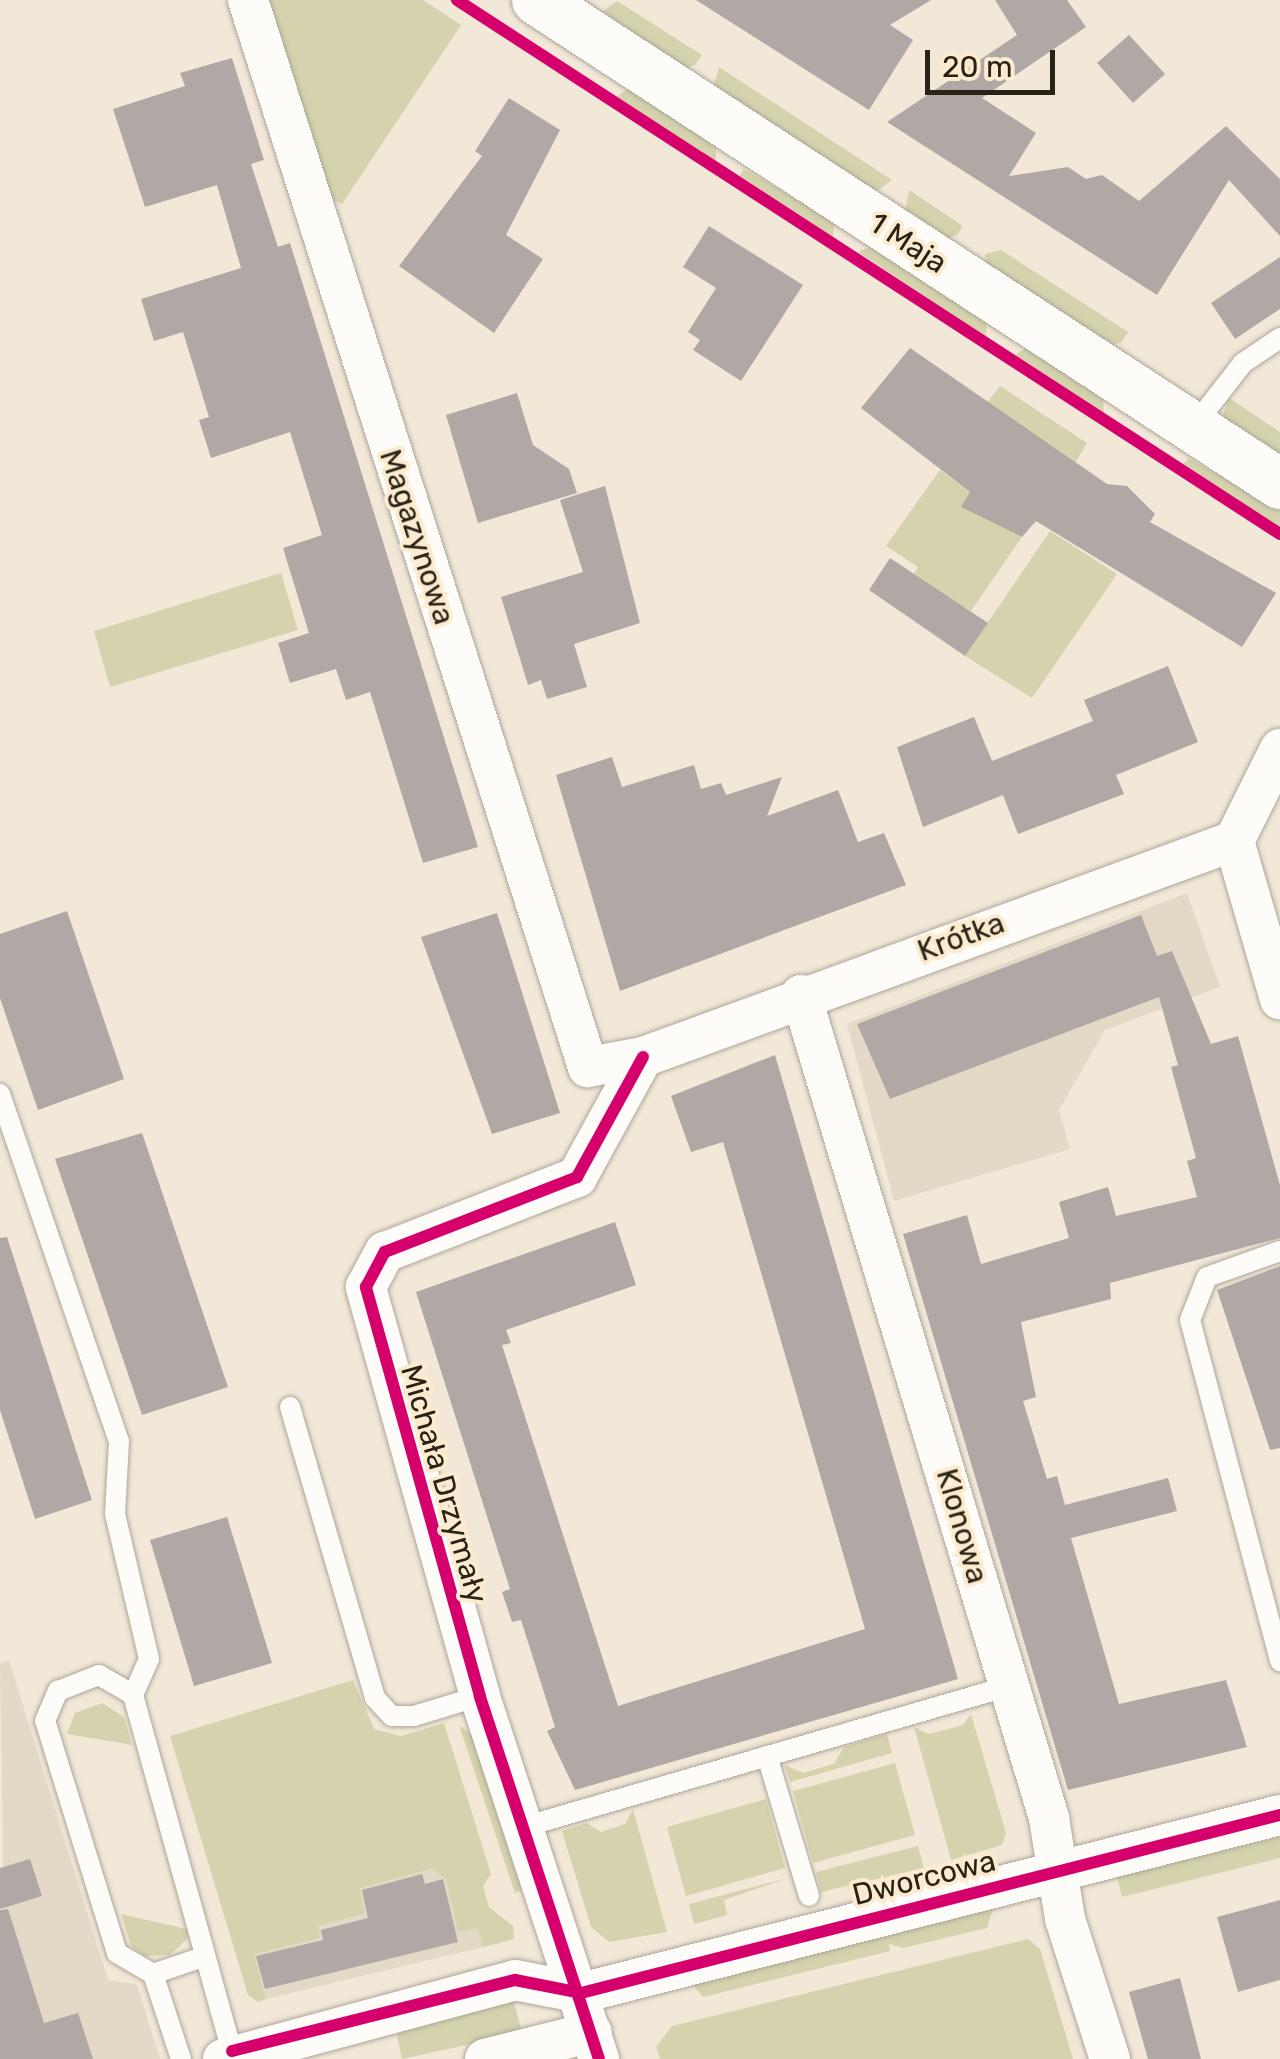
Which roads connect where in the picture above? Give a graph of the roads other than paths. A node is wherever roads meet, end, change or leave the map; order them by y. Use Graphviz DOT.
graph roads {
  1 [pos="248,0"];
  2 [pos="537,0"];
  3 [pos="1280,338"];
  4 [pos="1193,427"];
  5 [pos="1280,484"];
  6 [pos="1280,750"];
  7 [pos="1234,841"];
  8 [pos="801,995"];
  9 [pos="1280,999"];
  10 [pos="643,1057"];
  11 [pos="592,1070"];
  12 [pos="0,1094"];
  13 [pos="1280,1251"];
  14 [pos="290,1407"];
  15 [pos="1280,1661"];
  16 [pos="1009,1686"];
  17 [pos="133,1695"];
  18 [pos="480,1696"];
  19 [pos="767,1756"];
  20 [pos="1280,1816"];
  21 [pos="520,1828"];
  22 [pos="1054,1872"];
  23 [pos="808,1896"];
  24 [pos="200,1958"];
  25 [pos="153,1974"];
  26 [pos="581,1993"];
  27 [pos="596,2046"];
  28 [pos="228,2055"];
  29 [pos="181,2059"];
  30 [pos="485,2059"];
  31 [pos="1110,2059"];
  1 -- 11 [label="street, Magazynowa"];
  2 -- 4 [label="street, 1 Maja"];
  3 -- 4 [label="lane"];
  4 -- 5 [label="street, 1 Maja"];
  6 -- 7 [label="street"];
  7 -- 8 [label="street, Krótka"];
  7 -- 9 [label="street"];
  8 -- 10 [label="street, Krótka"];
  8 -- 16 [label="street, Klonowa"];
  10 -- 11 [label="street, Krótka"];
  10 -- 18 [label="street, Michała Drzymały"];
  12 -- 17 [label="lane"];
  13 -- 15 [label="lane"];
  14 -- 18 [label="lane"];
  16 -- 19 [label="lane"];
  16 -- 22 [label="street, Klonowa"];
  17 -- 24 [label="lane"];
  17 -- 25 [label="lane"];
  18 -- 21 [label="street, Michała Drzymały"];
  19 -- 21 [label="lane"];
  19 -- 23 [label="lane"];
  20 -- 22 [label="street, Dworcowa"];
  21 -- 26 [label="street, Michała Drzymały"];
  22 -- 26 [label="street, Dworcowa"];
  22 -- 31 [label="street, Klonowa"];
  24 -- 25 [label="lane"];
  24 -- 28 [label="lane"];
  25 -- 29 [label="lane"];
  26 -- 27 [label="street, Michała Drzymały"];
  26 -- 28 [label="street"];
  27 -- 30 [label="street"];
}
